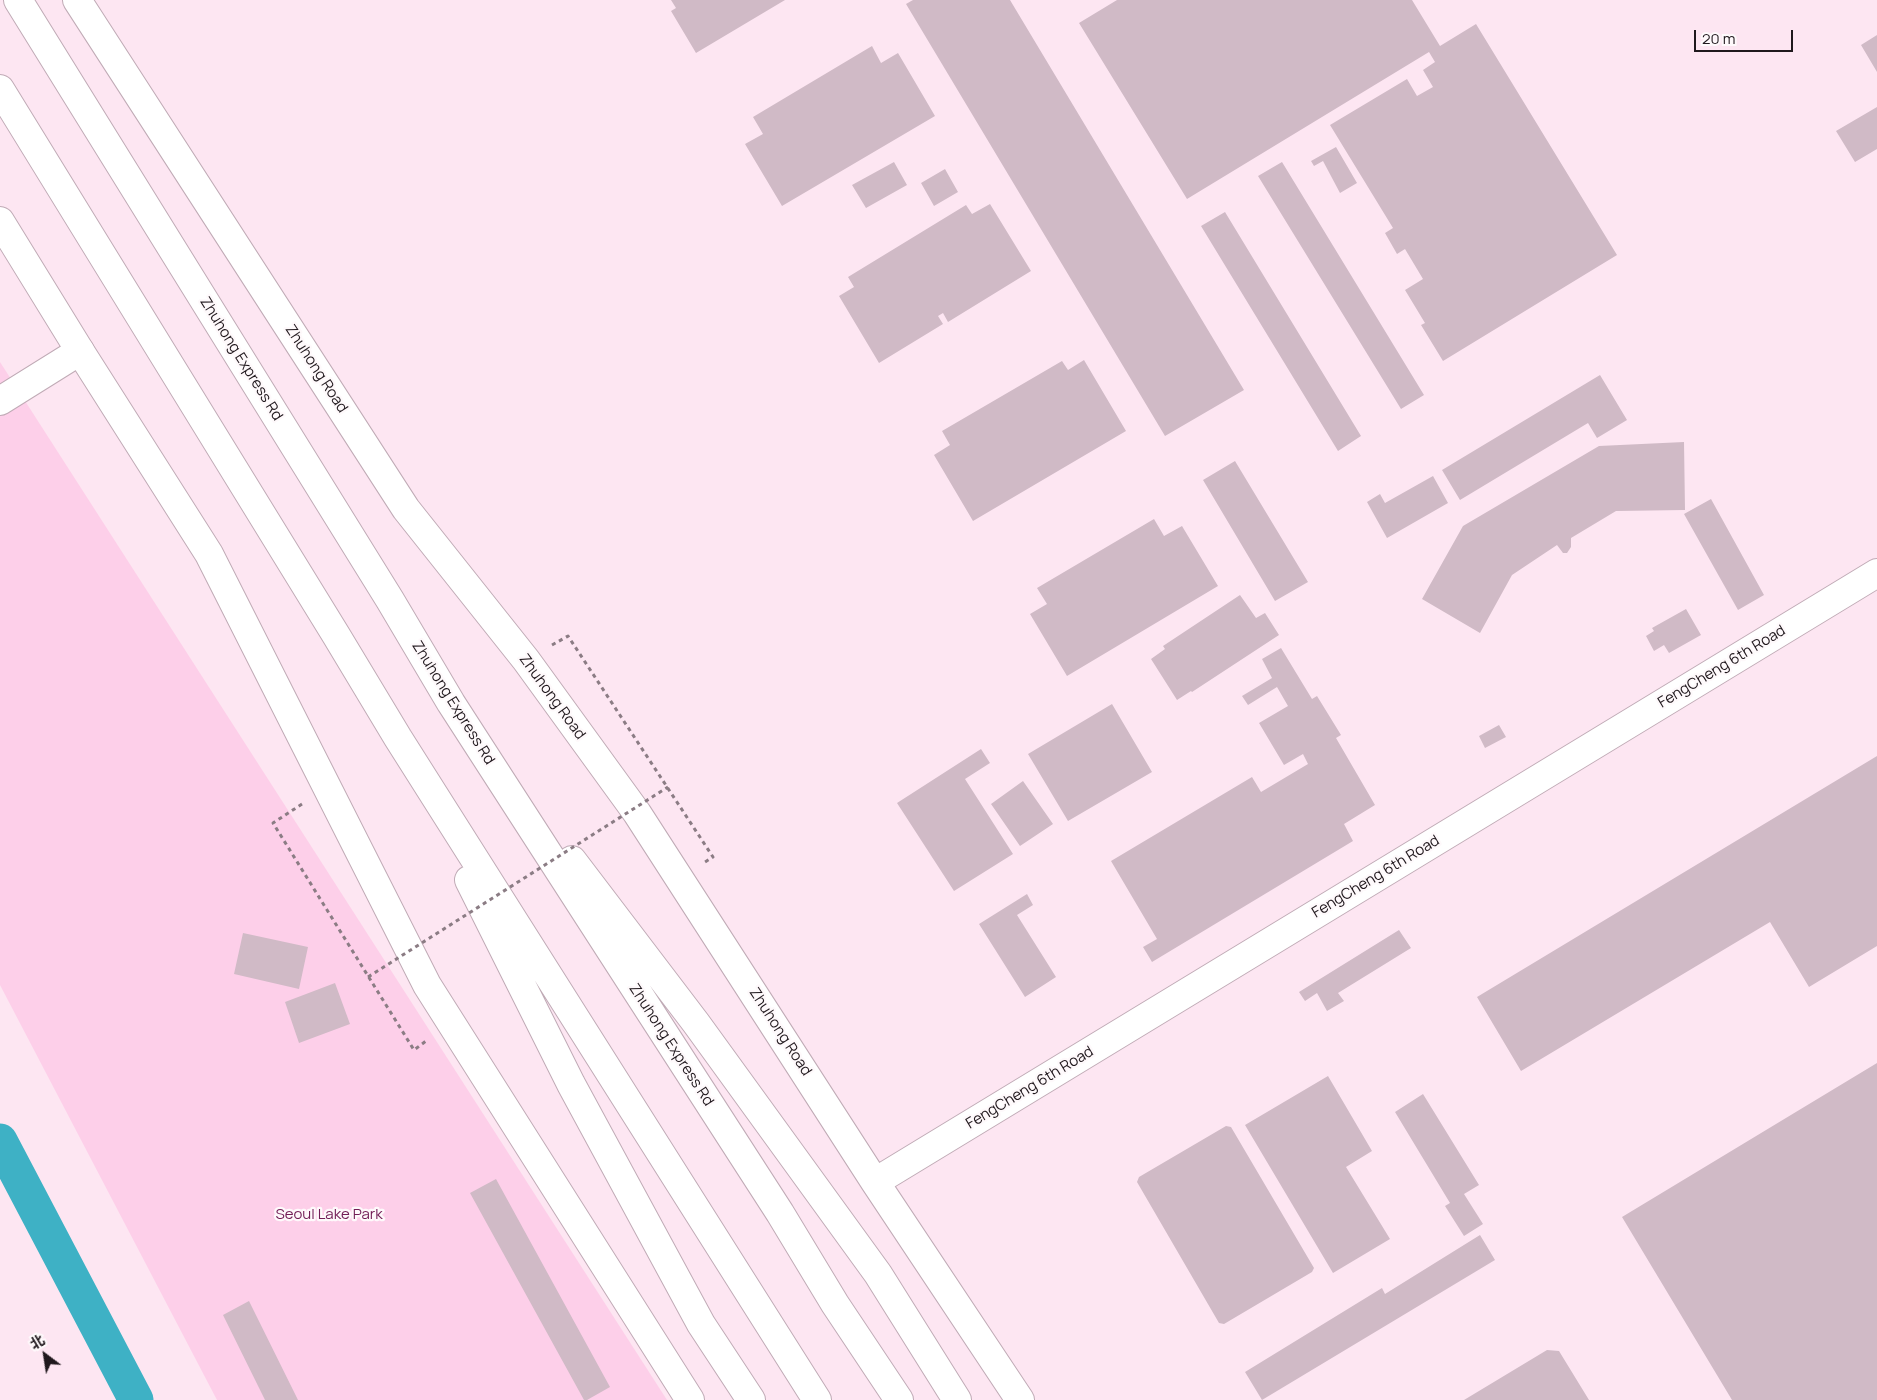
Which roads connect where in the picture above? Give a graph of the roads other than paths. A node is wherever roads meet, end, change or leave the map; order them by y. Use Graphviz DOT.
graph roads {
  1 [pos="18,0"];
  2 [pos="77,0"];
  3 [pos="0,89"];
  4 [pos="0,221"];
  5 [pos="80,351"];
  6 [pos="0,401"];
  7 [pos="1877,573"];
  8 [pos="451,703"];
  9 [pos="398,738"];
  10 [pos="875,1182"];
  11 [pos="744,1389"];
  12 [pos="690,1400"];
  13 [pos="818,1400"];
  14 [pos="899,1400"];
  15 [pos="957,1400"];
  16 [pos="1020,1400"];
  1 -- 8 [label="main road, Zhuhong Express Rd"];
  2 -- 10 [label="main road, Zhuhong Road"];
  3 -- 9 [label="main road"];
  4 -- 5 [label="main road"];
  5 -- 6 [label="main road"];
  5 -- 12 [label="main road"];
  7 -- 10 [label="main road, FengCheng 6th Road"];
  8 -- 14 [label="main road, Zhuhong Express Rd"];
  8 -- 15 [label="main road"];
  9 -- 11 [label="main road"];
  9 -- 13 [label="main road"];
  10 -- 16 [label="main road, Zhuhong Road"];
}
